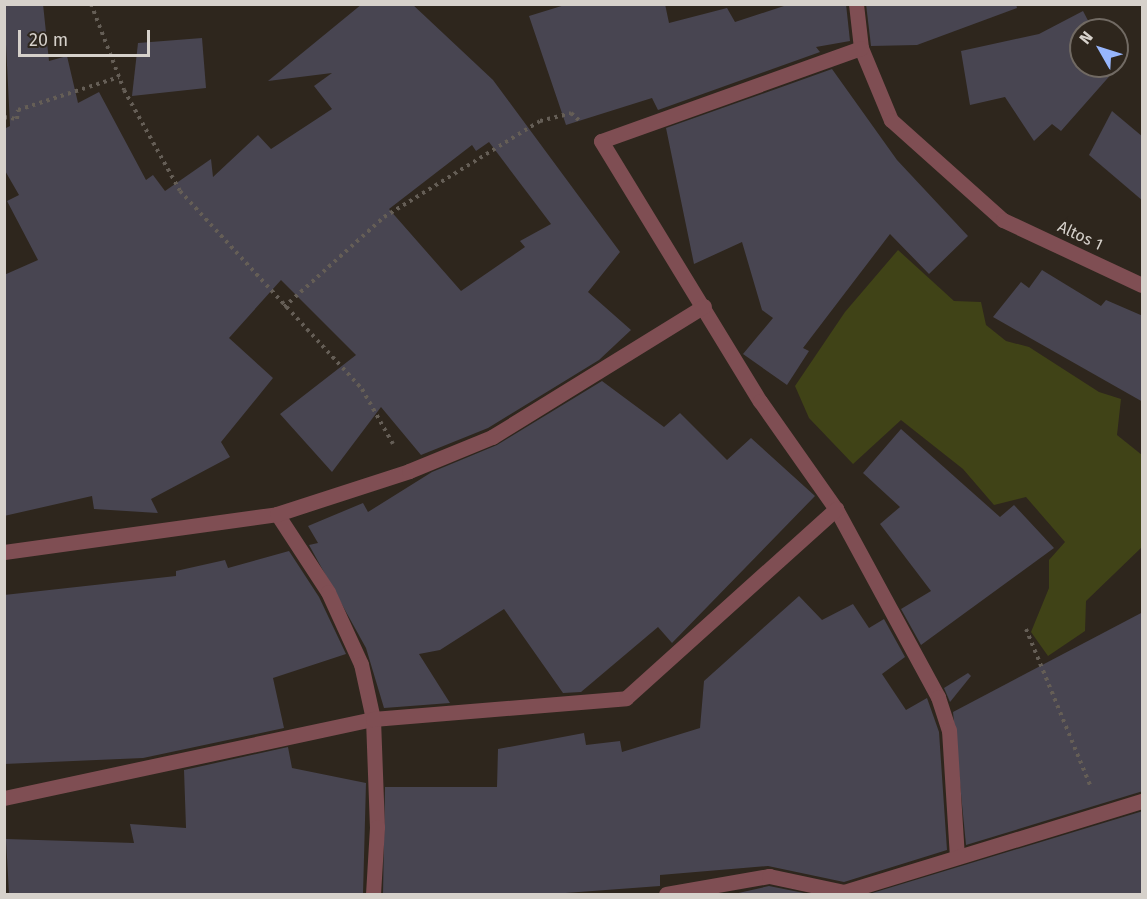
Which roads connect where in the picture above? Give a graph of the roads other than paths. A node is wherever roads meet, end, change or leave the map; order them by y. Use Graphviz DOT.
graph roads {
  1 [pos="856,4"];
  2 [pos="861,48"];
  3 [pos="1143,285"];
  4 [pos="704,306"];
  5 [pos="836,509"];
  6 [pos="277,514"];
  7 [pos="4,552"];
  8 [pos="373,719"];
  9 [pos="4,798"];
  10 [pos="1143,801"];
  11 [pos="957,857"];
  12 [pos="373,894"];
  13 [pos="666,894"];
  1 -- 2 [label="street, Altos 1"];
  2 -- 3 [label="street, Altos 1"];
  2 -- 4 [label="street"];
  4 -- 5 [label="street"];
  4 -- 6 [label="street"];
  5 -- 8 [label="street"];
  5 -- 11 [label="street"];
  6 -- 7 [label="street"];
  6 -- 8 [label="street"];
  8 -- 9 [label="street"];
  8 -- 12 [label="street"];
  10 -- 11 [label="street"];
  11 -- 13 [label="street"];
}
